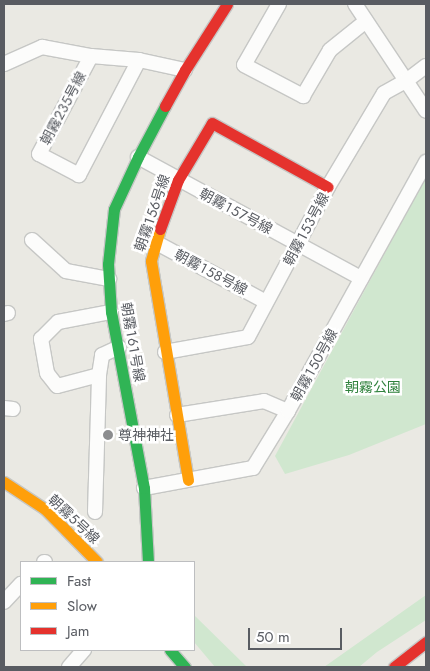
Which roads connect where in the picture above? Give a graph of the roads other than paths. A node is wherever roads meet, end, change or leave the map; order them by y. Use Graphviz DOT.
graph roads {
  1 [pos="227,4"];
  2 [pos="279,4"];
  3 [pos="355,4"];
  4 [pos="366,21"];
  5 [pos="91,56"];
  6 [pos="139,60"];
  7 [pos="4,64"];
  8 [pos="426,66"];
  9 [pos="185,70"];
  10 [pos="406,81"];
  11 [pos="426,111"];
  12 [pos="138,158"];
  13 [pos="426,162"];
  14 [pos="178,180"];
  15 [pos="328,187"];
  16 [pos="32,240"];
  17 [pos="155,242"];
  18 [pos="299,245"];
  19 [pos="361,278"];
  20 [pos="109,279"];
  21 [pos="266,302"];
  22 [pos="111,312"];
  23 [pos="119,347"];
  24 [pos="165,352"];
  25 [pos="98,375"];
  26 [pos="288,411"];
  27 [pos="177,415"];
  28 [pos="188,480"];
  29 [pos="4,482"];
  30 [pos="144,488"];
  31 [pos="95,512"];
  32 [pos="96,561"];
  33 [pos="148,561"];
  34 [pos="20,585"];
  35 [pos="4,602"];
  36 [pos="426,642"];
  37 [pos="83,651"];
  38 [pos="171,651"];
  39 [pos="426,651"];
  40 [pos="69,667"];
  41 [pos="185,667"];
  42 [pos="394,667"];
  43 [pos="407,667"];
  1 -- 9 [label="street, 朝霧１６１号線"];
  2 -- 4 [label="street"];
  3 -- 4 [label="street"];
  4 -- 10 [label="street"];
  5 -- 6 [label="street, 朝霧２３５号線"];
  5 -- 6 [label="street, 朝霧２３５号線"];
  5 -- 7 [label="street"];
  6 -- 9 [label="street, 朝霧２３５号線"];
  8 -- 10 [label="street, 朝霧１５３号線"];
  9 -- 12 [label="street, 朝霧１６１号線"];
  10 -- 11 [label="street"];
  10 -- 15 [label="street, 朝霧１５３号線"];
  12 -- 14 [label="street, 朝霧１５７号線"];
  12 -- 20 [label="street, 朝霧１６１号線"];
  13 -- 19 [label="street, 朝霧１５０号線"];
  14 -- 15 [label="street, 朝霧１５６号線"];
  14 -- 17 [label="street, 朝霧１５６号線"];
  14 -- 18 [label="street, 朝霧１５７号線"];
  15 -- 18 [label="street, 朝霧１５３号線"];
  16 -- 20 [label="street"];
  17 -- 21 [label="street, 朝霧１５８号線"];
  17 -- 24 [label="street, 朝霧１５６号線"];
  18 -- 19 [label="street, 朝霧１５７号線"];
  18 -- 21 [label="street, 朝霧１５３号線"];
  19 -- 26 [label="street, 朝霧１５０号線"];
  20 -- 22 [label="street, 朝霧１６１号線"];
  21 -- 24 [label="street, 朝霧１５３号線"];
  22 -- 23 [label="street, 朝霧１６１号線"];
  22 -- 25 [label="street"];
  23 -- 25 [label="street"];
  23 -- 30 [label="street, 朝霧１６１号線"];
  24 -- 27 [label="street, 朝霧１５６号線"];
  25 -- 31 [label="street"];
  26 -- 27 [label="street"];
  26 -- 28 [label="street, 朝霧１５０号線"];
  27 -- 28 [label="street, 朝霧１５６号線"];
  28 -- 30 [label="street, 朝霧１５０号線"];
  29 -- 32 [label="street, 朝霧５号線"];
  30 -- 33 [label="street, 朝霧１６１号線"];
  34 -- 35 [label="street"];
  36 -- 42 [label="street"];
  37 -- 40 [label="street"];
  38 -- 41 [label="street"];
  39 -- 43 [label="street"];
}
